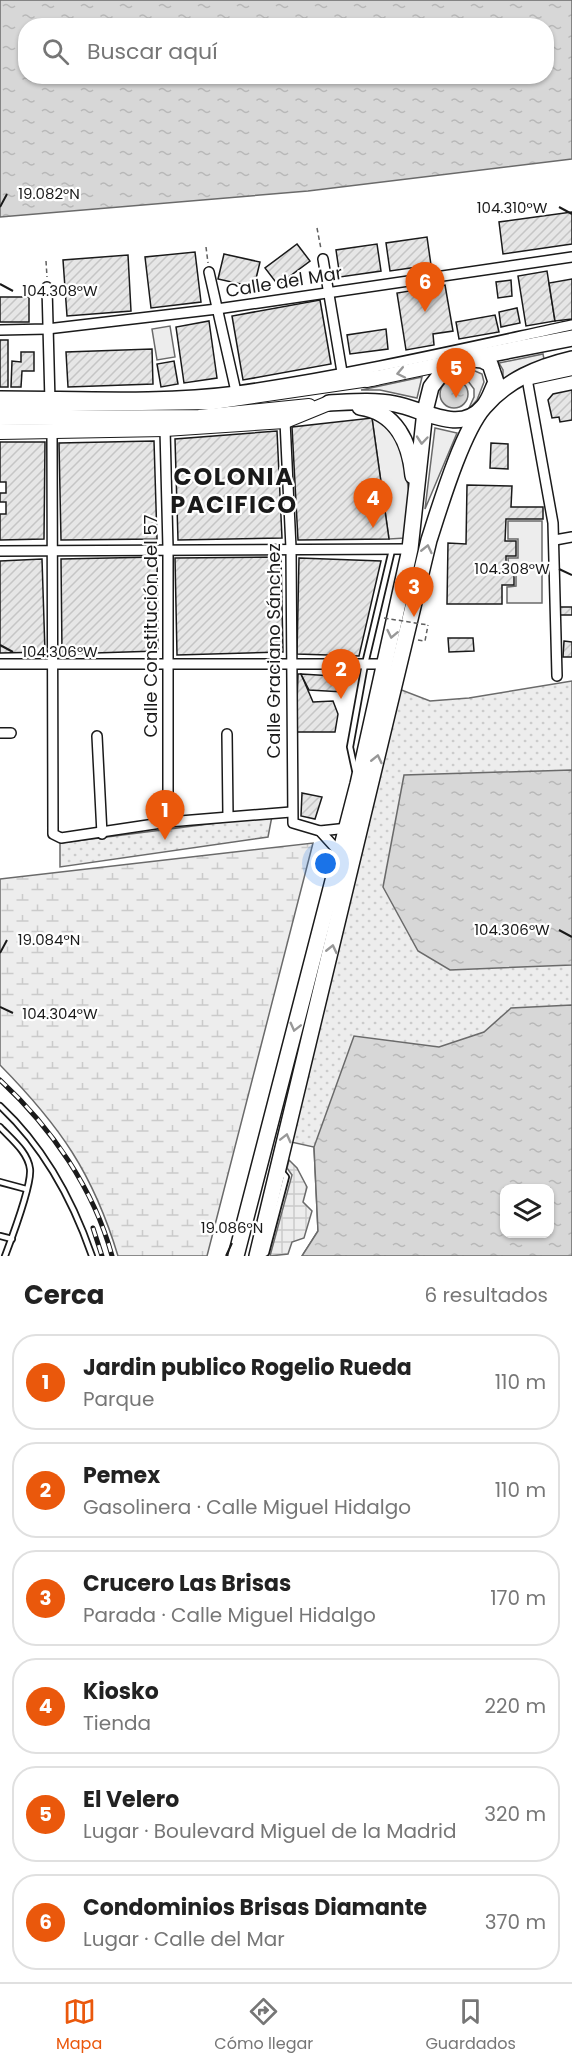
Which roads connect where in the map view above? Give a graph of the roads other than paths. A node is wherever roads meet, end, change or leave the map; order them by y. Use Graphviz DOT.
graph roads {
  1 [pos="572,257"];
  2 [pos="323,259"];
  3 [pos="209,272"];
  4 [pos="47,287"];
  5 [pos="328,292"];
  6 [pos="217,309"];
  7 [pos="572,325"];
  8 [pos="47,329"];
  9 [pos="0,330"];
  10 [pos="572,333"];
  11 [pos="572,338"];
  12 [pos="530,345"];
  13 [pos="466,359"];
  14 [pos="572,359"];
  15 [pos="572,368"];
  16 [pos="526,376"];
  17 [pos="343,377"];
  18 [pos="376,378"];
  19 [pos="237,395"];
  20 [pos="0,396"];
  21 [pos="50,400"];
  22 [pos="329,403"];
  23 [pos="0,405"];
  24 [pos="483,407"];
  25 [pos="425,411"];
  26 [pos="259,412"];
  27 [pos="0,418"];
  28 [pos="285,421"];
  29 [pos="165,429"];
  30 [pos="52,430"];
  31 [pos="0,432"];
  32 [pos="416,515"];
  33 [pos="572,537"];
  34 [pos="555,540"];
  35 [pos="168,548"];
  36 [pos="291,548"];
  37 [pos="53,549"];
  38 [pos="410,549"];
  39 [pos="0,550"];
  40 [pos="392,550"];
  41 [pos="54,663"];
  42 [pos="0,664"];
  43 [pos="169,664"];
  44 [pos="290,664"];
  45 [pos="365,664"];
  46 [pos="385,664"];
  47 [pos="557,676"];
  48 [pos="0,733"];
  49 [pos="11,733"];
  50 [pos="226,735"];
  51 [pos="97,736"];
  52 [pos="358,784"];
  53 [pos="291,812"];
  54 [pos="228,816"];
  55 [pos="168,822"];
  56 [pos="348,828"];
  57 [pos="320,831"];
  58 [pos="102,834"];
  59 [pos="340,853"];
  60 [pos="0,1106"];
  61 [pos="0,1127"];
  62 [pos="0,1182"];
  63 [pos="26,1189"];
  64 [pos="0,1236"];
  65 [pos="12,1239"];
  66 [pos="5,1256"];
  67 [pos="92,1256"];
  68 [pos="236,1256"];
  69 [pos="259,1256"];
  1 -- 5 [label="street, Calle del Mar"];
  2 -- 5 [label="street"];
  3 -- 6 [label="street"];
  4 -- 8 [label="street"];
  5 -- 6 [label="street, Calle del Mar"];
  5 -- 17 [label="street"];
  6 -- 8 [label="street, Calle del Mar"];
  6 -- 19 [label="street"];
  7 -- 17 [label="street"];
  8 -- 9 [label="street, Calle del Mar"];
  8 -- 21 [label="street"];
  10 -- 12 [label="street"];
  11 -- 12 [label="main road"];
  12 -- 13 [label="main road"];
  13 -- 18 [label="street, one-way"];
  13 -- 24 [label="main road"];
  13 -- 25 [label="main road"];
  14 -- 16 [label="main road"];
  15 -- 16 [label="street"];
  16 -- 24 [label="main road"];
  16 -- 34 [label="street"];
  17 -- 18 [label="street"];
  17 -- 19 [label="street"];
  18 -- 26 [label="street"];
  19 -- 21 [label="street"];
  20 -- 21 [label="street"];
  21 -- 23 [label="street"];
  22 -- 25 [label="main road"];
  22 -- 26 [label="street"];
  22 -- 28 [label="street"];
  22 -- 32 [label="main road"];
  24 -- 25 [label="main road"];
  69 -- 24 [label="main road, one-way"];
  25 -- 32 [label="main road, one-way"];
  26 -- 27 [label="street"];
  28 -- 29 [label="street"];
  28 -- 36 [label="street, Calle Graciano Sánchez"];
  29 -- 30 [label="street"];
  29 -- 35 [label="street, Calle Constitución del 57"];
  30 -- 31 [label="street"];
  30 -- 37 [label="street"];
  32 -- 38 [label="main road"];
  33 -- 34 [label="street"];
  34 -- 47 [label="street"];
  35 -- 36 [label="street"];
  35 -- 37 [label="street"];
  35 -- 43 [label="street, Calle Constitución del 57"];
  36 -- 40 [label="street"];
  36 -- 44 [label="street, Calle Graciano Sánchez"];
  37 -- 39 [label="street"];
  37 -- 41 [label="street"];
  38 -- 40 [label="street"];
  38 -- 46 [label="main road, one-way"];
  40 -- 45 [label="lane"];
  41 -- 42 [label="street"];
  41 -- 43 [label="street"];
  41 -- 58 [label="street"];
  43 -- 44 [label="street"];
  43 -- 55 [label="street, Calle Constitución del 57"];
  44 -- 45 [label="street"];
  44 -- 53 [label="street, Calle Graciano Sánchez"];
  45 -- 46 [label="street"];
  45 -- 52 [label="lane"];
  46 -- 52 [label="main road"];
  48 -- 49 [label="street"];
  50 -- 54 [label="street"];
  51 -- 58 [label="street"];
  52 -- 56 [label="main road"];
  53 -- 54 [label="street"];
  53 -- 57 [label="street"];
  54 -- 55 [label="street"];
  55 -- 58 [label="street"];
  56 -- 57 [label="street"];
  56 -- 59 [label="main road"];
  57 -- 59 [label="street"];
  59 -- 68 [label="main road, one-way"];
  60 -- 67 [label="lane"];
  61 -- 63 [label="lane"];
  62 -- 63 [label="lane"];
  63 -- 65 [label="lane"];
  64 -- 65 [label="lane"];
  65 -- 66 [label="lane"];
}
